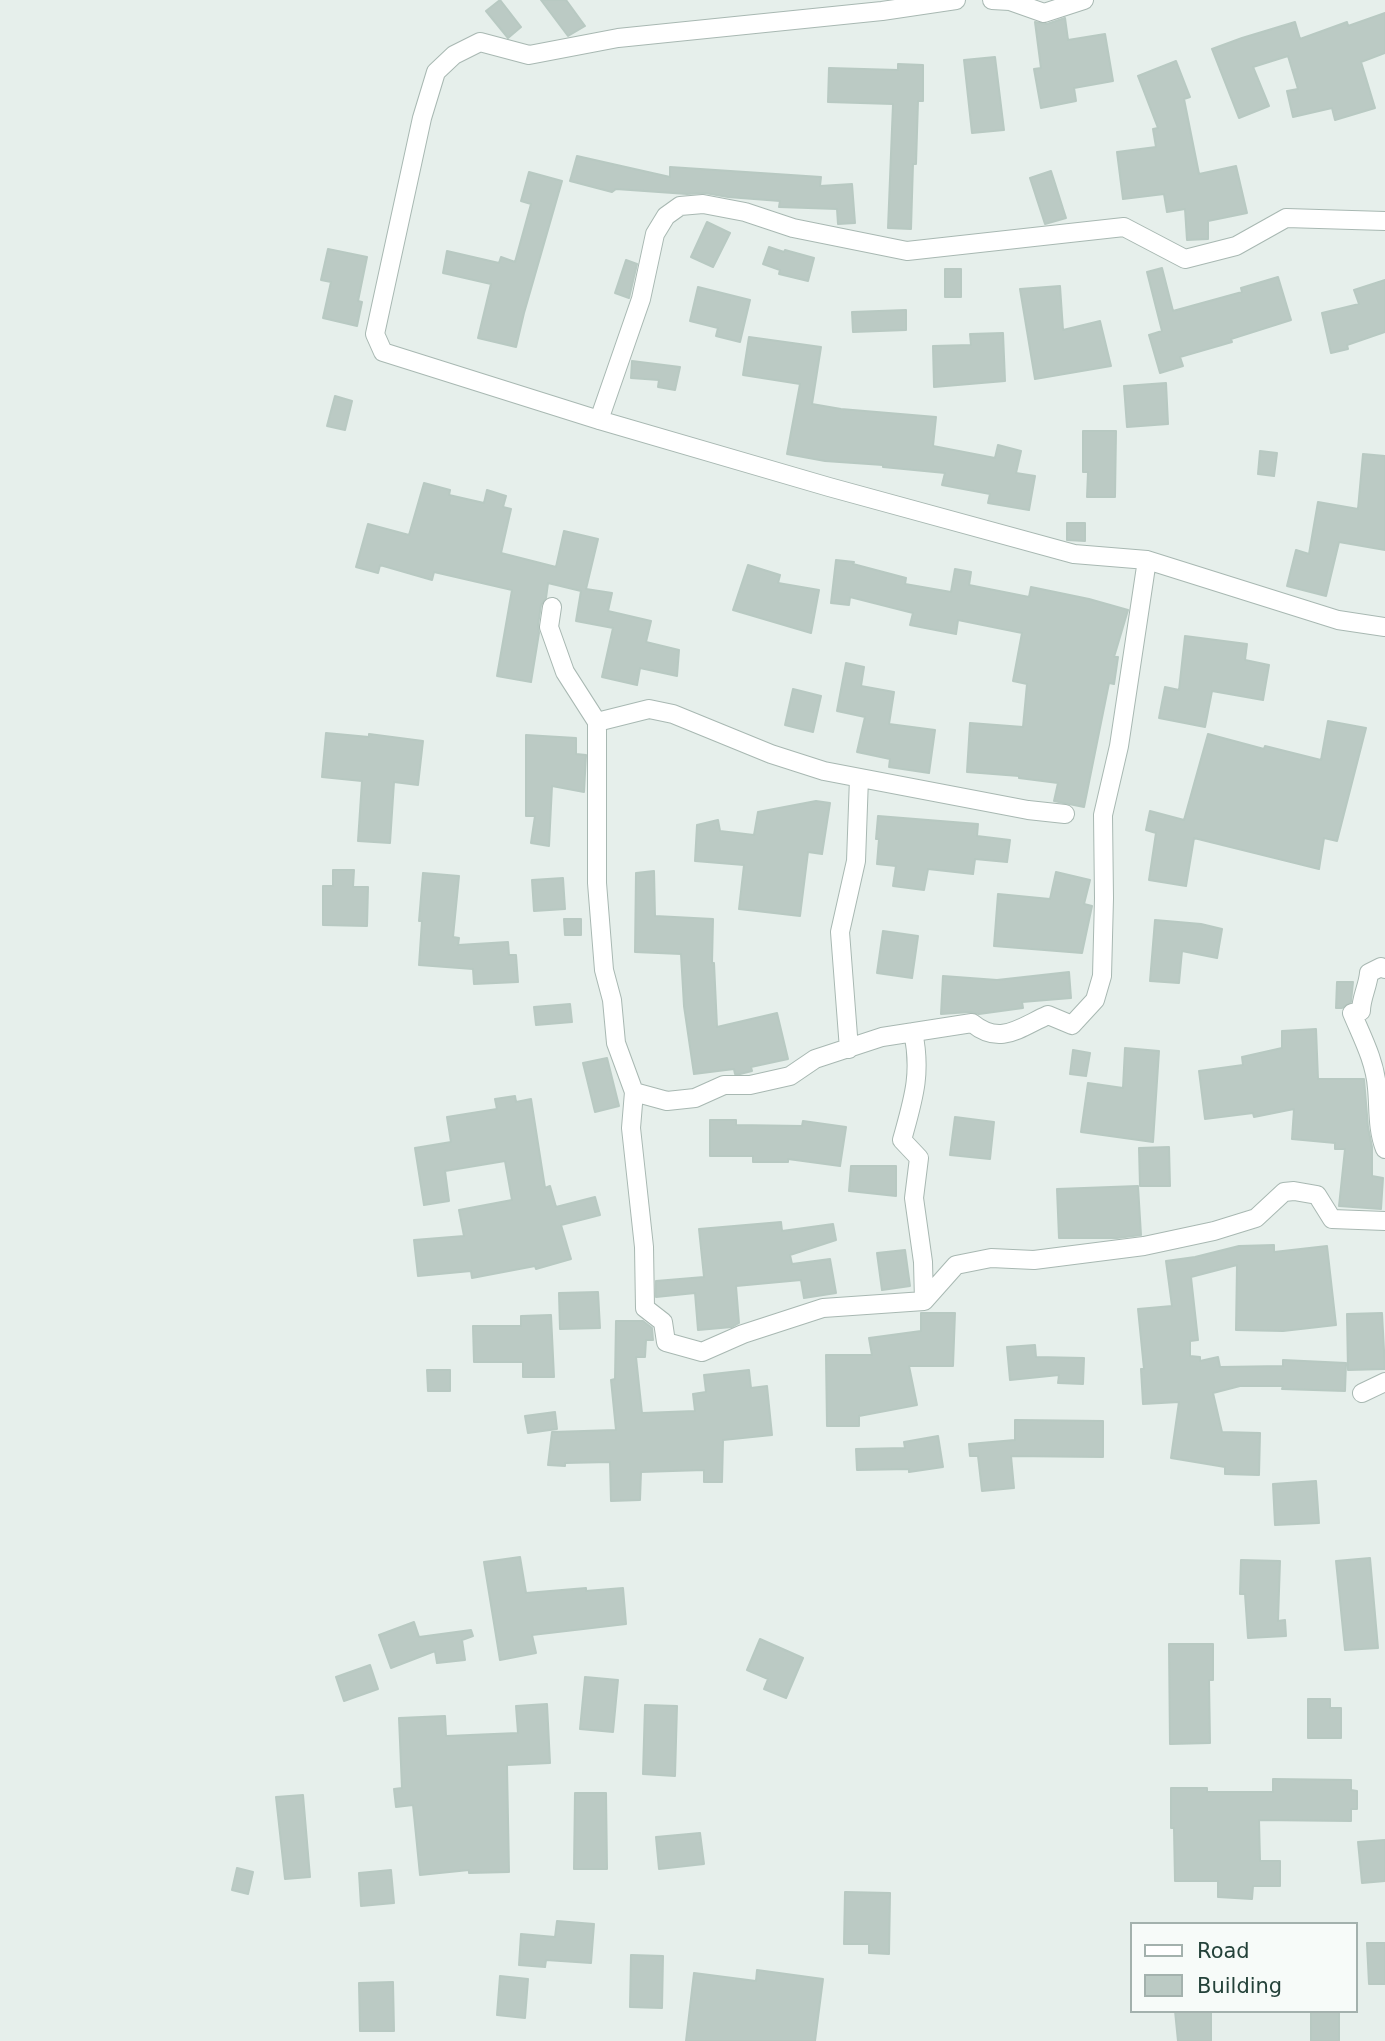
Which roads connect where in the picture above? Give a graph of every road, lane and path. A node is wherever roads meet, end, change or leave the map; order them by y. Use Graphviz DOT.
graph roads {
  1 [pos="956,0"];
  2 [pos="992,0"];
  3 [pos="1084,0"];
  4 [pos="1385,221"];
  5 [pos="599,420"];
  6 [pos="1147,560"];
  7 [pos="552,607"];
  8 [pos="1385,627"];
  9 [pos="597,722"];
  10 [pos="859,778"];
  11 [pos="1065,814"];
  12 [pos="1385,969"];
  13 [pos="913,1032"];
  14 [pos="849,1049"];
  15 [pos="634,1092"];
  16 [pos="1381,1118"];
  17 [pos="1385,1149"];
  18 [pos="1385,1221"];
  19 [pos="924,1301"];
  20 [pos="1385,1382"];
  21 [pos="1362,1393"];
  1 -- 5 [label="street"];
  2 -- 3 [label="street"];
  4 -- 5 [label="street"];
  5 -- 6 [label="street"];
  6 -- 8 [label="street"];
  6 -- 13 [label="street"];
  7 -- 9 [label="street"];
  9 -- 10 [label="street"];
  9 -- 15 [label="street"];
  10 -- 11 [label="street"];
  10 -- 14 [label="street"];
  12 -- 16 [label="street"];
  13 -- 14 [label="street"];
  13 -- 19 [label="street"];
  14 -- 15 [label="street"];
  15 -- 19 [label="street"];
  16 -- 17 [label="street"];
  18 -- 19 [label="street"];
  20 -- 21 [label="street"];
}
